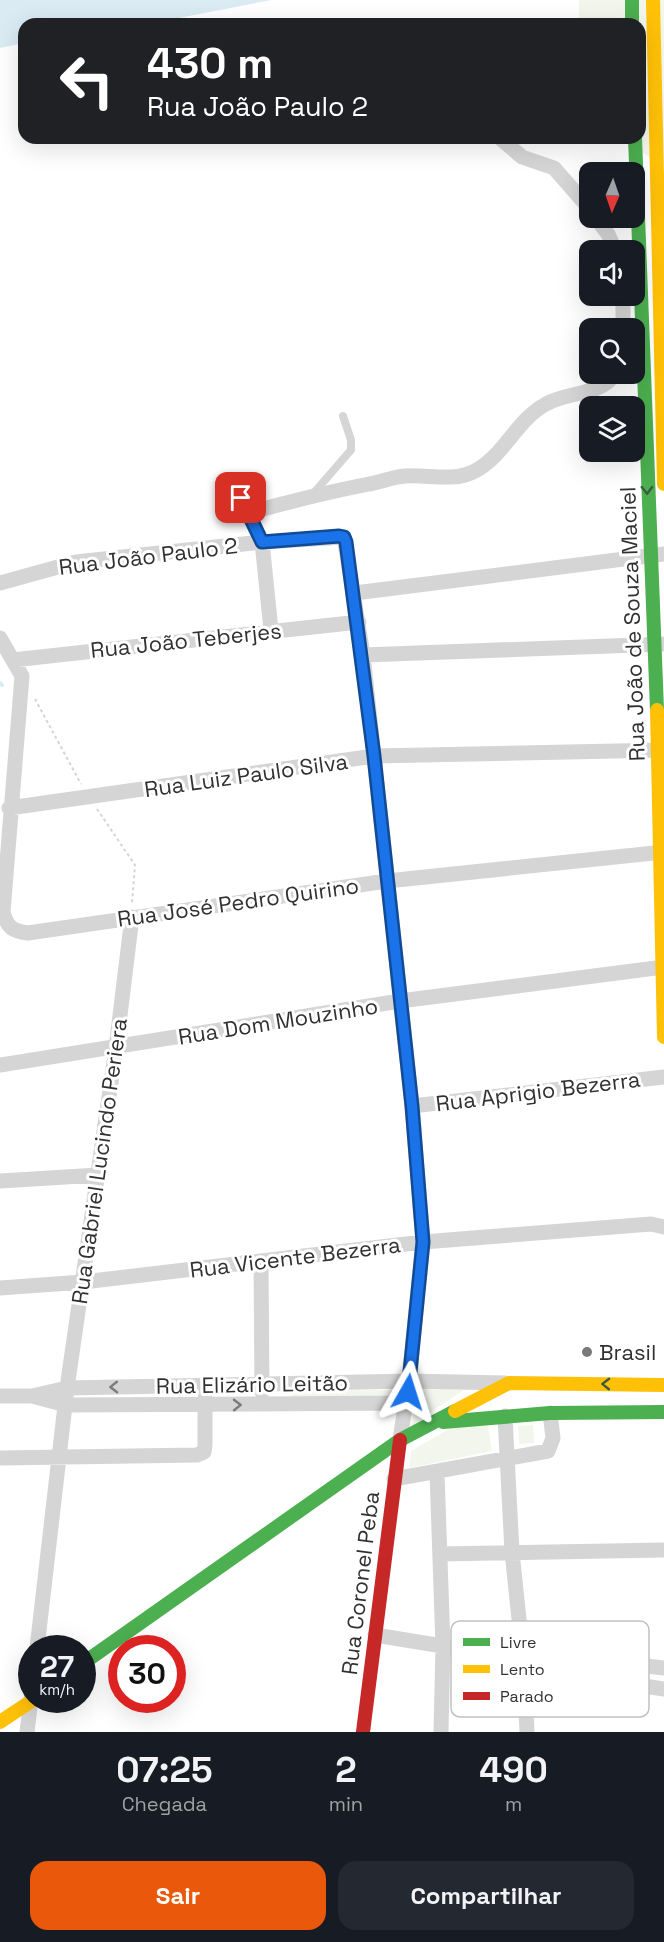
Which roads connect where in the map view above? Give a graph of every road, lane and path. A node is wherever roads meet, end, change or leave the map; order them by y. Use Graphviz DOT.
graph roads {
  1 [pos="632,0"];
  2 [pos="653,0"];
  3 [pos="632,18"];
  4 [pos="507,144"];
  5 [pos="635,144"];
  6 [pos="579,196"];
  7 [pos="604,384"];
  8 [pos="343,416"];
  9 [pos="234,484"];
  10 [pos="664,484"];
  11 [pos="311,496"];
  12 [pos="248,513"];
  13 [pos="262,542"];
  14 [pos="656,555"];
  15 [pos="0,583"];
  16 [pos="355,593"];
  17 [pos="359,622"];
  18 [pos="271,630"];
  19 [pos="0,638"];
  20 [pos="658,645"];
  21 [pos="363,655"];
  22 [pos="13,660"];
  23 [pos="661,750"];
  24 [pos="374,756"];
  25 [pos="9,808"];
  26 [pos="662,853"];
  27 [pos="387,881"];
  28 [pos="132,917"];
  29 [pos="663,967"];
  30 [pos="400,1001"];
  31 [pos="664,1037"];
  32 [pos="116,1048"];
  33 [pos="0,1065"];
  34 [pos="664,1077"];
  35 [pos="412,1106"];
  36 [pos="98,1175"];
  37 [pos="0,1181"];
  38 [pos="660,1223"];
  39 [pos="423,1242"];
  40 [pos="261,1261"];
  41 [pos="82,1282"];
  42 [pos="0,1288"];
  43 [pos="409,1381"];
  44 [pos="262,1383"];
  45 [pos="509,1383"];
  46 [pos="205,1385"];
  47 [pos="664,1385"];
  48 [pos="67,1388"];
  49 [pos="0,1396"];
  50 [pos="32,1396"];
  51 [pos="405,1403"];
  52 [pos="262,1404"];
  53 [pos="66,1405"];
  54 [pos="205,1405"];
  55 [pos="664,1412"];
  56 [pos="550,1413"];
  57 [pos="505,1416"];
  58 [pos="435,1422"];
  59 [pos="400,1440"];
  60 [pos="59,1457"];
  61 [pos="0,1458"];
  62 [pos="508,1459"];
  63 [pos="437,1473"];
  64 [pos="394,1479"];
  65 [pos="664,1550"];
  66 [pos="512,1552"];
  67 [pos="441,1554"];
  68 [pos="519,1621"];
  69 [pos="38,1635"];
  70 [pos="375,1635"];
  71 [pos="442,1646"];
  72 [pos="451,1647"];
  73 [pos="96,1654"];
  74 [pos="649,1666"];
  75 [pos="664,1668"];
  76 [pos="649,1687"];
  77 [pos="664,1689"];
  78 [pos="18,1708"];
  79 [pos="30,1713"];
  80 [pos="526,1717"];
  81 [pos="0,1722"];
  82 [pos="27,1732"];
  83 [pos="363,1732"];
  84 [pos="441,1732"];
  85 [pos="527,1732"];
  1 -- 3 [label="street"];
  2 -- 10 [label="street, Rua João de Souza Maciel"];
  4 -- 6 [label="street"];
  5 -- 14 [label="street, Rua João de Souza Maciel, one-way"];
  7 -- 11 [label="street"];
  8 -- 11 [label="lane"];
  9 -- 12 [label="street, Rua João Paulo 2"];
  11 -- 12 [label="street"];
  12 -- 13 [label="street, Rua João Paulo 2"];
  13 -- 15 [label="street, Rua João Paulo 2"];
  13 -- 16 [label="street, Rua João Paulo 2"];
  13 -- 18 [label="street, Rua João Paulo 2"];
  14 -- 16 [label="street"];
  14 -- 20 [label="street, Rua João de Souza Maciel"];
  16 -- 17 [label="street"];
  17 -- 18 [label="street, Rua João Teberjes"];
  17 -- 21 [label="street"];
  18 -- 22 [label="street, Rua João Teberjes"];
  19 -- 22 [label="street"];
  20 -- 21 [label="street"];
  20 -- 23 [label="street, Rua João de Souza Maciel"];
  21 -- 24 [label="street"];
  22 -- 25 [label="street"];
  23 -- 24 [label="street, Rua Luiz Paulo Silva"];
  23 -- 26 [label="street, Rua João de Souza Maciel"];
  24 -- 25 [label="street, Rua Luiz Paulo Silva"];
  24 -- 27 [label="street"];
  25 -- 28 [label="street, Rua José Pedro Quirino"];
  26 -- 27 [label="street, Rua José Pedro Quirino"];
  26 -- 29 [label="street, Rua João de Souza Maciel"];
  27 -- 28 [label="street, Rua José Pedro Quirino"];
  27 -- 30 [label="street"];
  28 -- 32 [label="street, Rua Gabriel Lucindo Periera"];
  29 -- 30 [label="street, Rua Dom Mouzinho"];
  29 -- 31 [label="street, Rua João de Souza Maciel"];
  30 -- 32 [label="street, Rua Dom Mouzinho"];
  30 -- 35 [label="street"];
  32 -- 33 [label="street, Rua Dom Mouzinho"];
  32 -- 36 [label="street, Rua Gabriel Lucindo Periera"];
  34 -- 35 [label="street, Rua Aprigio Bezerra"];
  35 -- 39 [label="street"];
  36 -- 37 [label="street"];
  36 -- 41 [label="street, Rua Gabriel Lucindo Periera"];
  38 -- 39 [label="street, Rua Vicente Bezerra"];
  39 -- 40 [label="street, Rua Vicente Bezerra"];
  39 -- 43 [label="street"];
  40 -- 41 [label="street, Rua Vicente Bezerra"];
  40 -- 44 [label="street"];
  41 -- 42 [label="street, Rua Vicente Bezerra"];
  41 -- 48 [label="street, Rua Gabriel Lucindo Periera"];
  43 -- 44 [label="street, Rua Elizário Leitão"];
  43 -- 45 [label="street, Rua Elizário Leitão"];
  43 -- 51 [label="street"];
  44 -- 46 [label="street, Rua Elizário Leitão"];
  44 -- 52 [label="street"];
  47 -- 45 [label="street, one-way"];
  45 -- 58 [label="street"];
  46 -- 48 [label="street, Rua Elizário Leitão, one-way"];
  46 -- 54 [label="street"];
  48 -- 50 [label="street, Rua Elizário Leitão"];
  48 -- 53 [label="street, Rua Gabriel Lucindo Periera"];
  49 -- 50 [label="street"];
  50 -- 53 [label="street"];
  51 -- 52 [label="street"];
  51 -- 59 [label="street"];
  54 -- 52 [label="street, one-way"];
  53 -- 54 [label="street"];
  53 -- 60 [label="street, Rua Gabriel Lucindo Periera"];
  54 -- 60 [label="street"];
  55 -- 56 [label="street"];
  56 -- 57 [label="street"];
  56 -- 62 [label="street"];
  57 -- 58 [label="street"];
  57 -- 62 [label="street"];
  58 -- 59 [label="street"];
  59 -- 64 [label="street, Rua Coronel Peba"];
  59 -- 73 [label="street"];
  60 -- 61 [label="street"];
  60 -- 69 [label="street, Rua Gabriel Lucindo Periera"];
  62 -- 63 [label="street"];
  62 -- 66 [label="street"];
  63 -- 64 [label="street"];
  63 -- 67 [label="street"];
  64 -- 70 [label="street, Rua Coronel Peba"];
  65 -- 66 [label="street"];
  66 -- 67 [label="street"];
  66 -- 68 [label="street"];
  67 -- 71 [label="street"];
  70 -- 71 [label="street"];
  70 -- 83 [label="street, Rua Coronel Peba"];
  71 -- 72 [label="street"];
  71 -- 84 [label="street"];
  74 -- 75 [label="street"];
  76 -- 77 [label="street"];
  78 -- 81 [label="street"];
  79 -- 82 [label="street"];
  80 -- 85 [label="street"];
}
